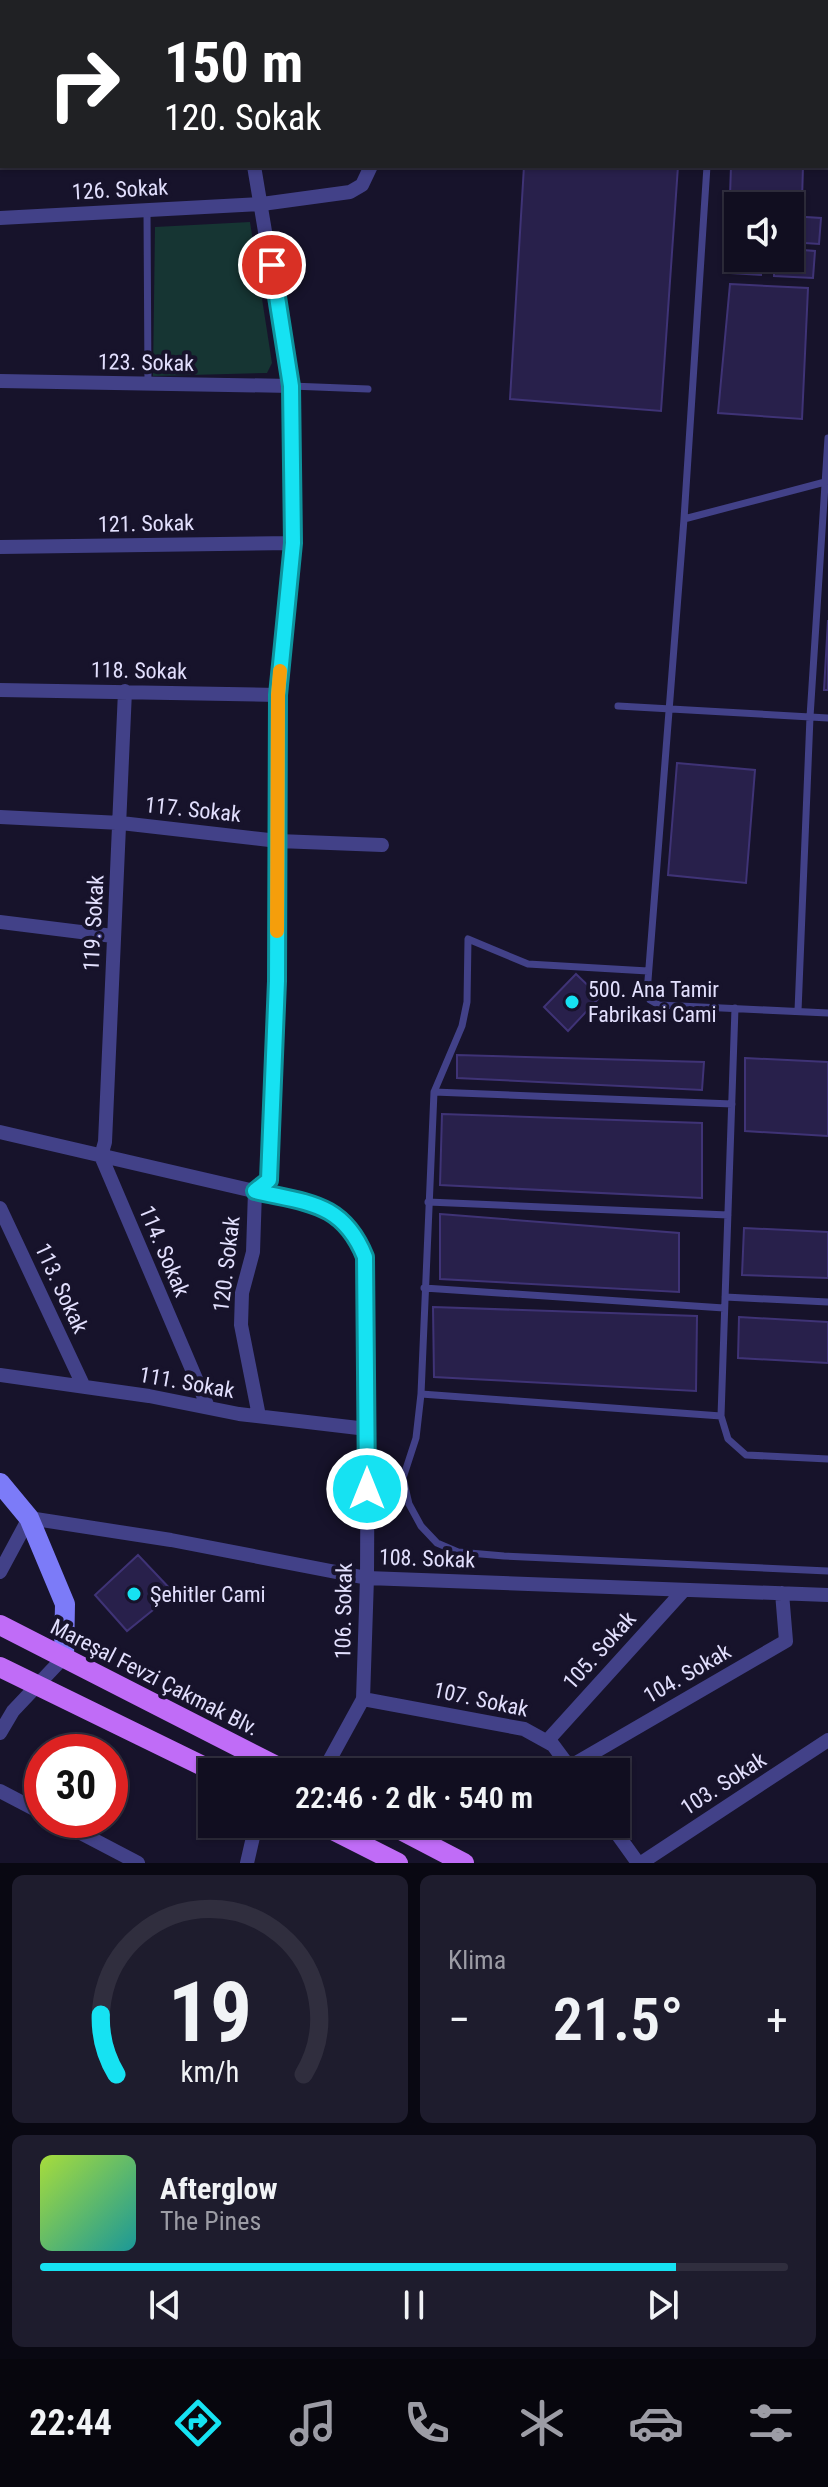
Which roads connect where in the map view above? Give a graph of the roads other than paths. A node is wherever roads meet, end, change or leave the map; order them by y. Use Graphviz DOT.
graph roads {
  1 [pos="254,168"];
  2 [pos="370,168"];
  3 [pos="707,168"];
  4 [pos="262,204"];
  5 [pos="147,210"];
  6 [pos="0,218"];
  7 [pos="0,381"];
  8 [pos="148,384"];
  9 [pos="291,386"];
  10 [pos="368,389"];
  11 [pos="828,438"];
  12 [pos="826,481"];
  13 [pos="684,519"];
  14 [pos="293,543"];
  15 [pos="0,547"];
  16 [pos="0,690"];
  17 [pos="125,691"];
  18 [pos="278,695"];
  19 [pos="618,706"];
  20 [pos="670,709"];
  21 [pos="810,717"];
  22 [pos="828,718"];
  23 [pos="0,817"];
  24 [pos="121,823"];
  25 [pos="278,841"];
  26 [pos="382,845"];
  27 [pos="0,922"];
  28 [pos="113,936"];
  29 [pos="648,971"];
  30 [pos="735,1008"];
  31 [pos="798,1011"];
  32 [pos="828,1013"];
  33 [pos="434,1092"];
  34 [pos="732,1104"];
  35 [pos="0,1132"];
  36 [pos="101,1156"];
  37 [pos="255,1191"];
  38 [pos="428,1202"];
  39 [pos="0,1208"];
  40 [pos="728,1215"];
  41 [pos="424,1288"];
  42 [pos="725,1297"];
  43 [pos="828,1302"];
  44 [pos="724,1308"];
  45 [pos="0,1375"];
  46 [pos="84,1387"];
  47 [pos="421,1394"];
  48 [pos="208,1407"];
  49 [pos="259,1416"];
  50 [pos="721,1416"];
  51 [pos="367,1429"];
  52 [pos="828,1459"];
  53 [pos="0,1483"];
  54 [pos="29,1518"];
  55 [pos="828,1571"];
  56 [pos="0,1572"];
  57 [pos="367,1578"];
  58 [pos="684,1590"];
  59 [pos="782,1593"];
  60 [pos="828,1595"];
  61 [pos="0,1625"];
  62 [pos="64,1657"];
  63 [pos="0,1667"];
  64 [pos="36,1685"];
  65 [pos="363,1699"];
  66 [pos="0,1733"];
  67 [pos="548,1740"];
  68 [pos="828,1740"];
  69 [pos="261,1758"];
  70 [pos="331,1758"];
  71 [pos="562,1758"];
  72 [pos="591,1758"];
  73 [pos="198,1764"];
  74 [pos="0,1791"];
  75 [pos="24,1804"];
  76 [pos="90,1838"];
  77 [pos="253,1838"];
  78 [pos="349,1838"];
  79 [pos="416,1838"];
  80 [pos="621,1838"];
  81 [pos="138,1863"];
  82 [pos="247,1863"];
  83 [pos="398,1863"];
  84 [pos="464,1863"];
  85 [pos="640,1863"];
  1 -- 4 [label="street, 120. Sokak"];
  2 -- 4 [label="street, 126. Sokak"];
  3 -- 13 [label="lane"];
  4 -- 5 [label="street, 126. Sokak"];
  4 -- 9 [label="street, 120. Sokak"];
  5 -- 6 [label="street, 126. Sokak"];
  5 -- 8 [label="lane"];
  7 -- 8 [label="street, 123. Sokak"];
  8 -- 9 [label="street, 123. Sokak"];
  9 -- 10 [label="lane"];
  9 -- 14 [label="street, 120. Sokak"];
  11 -- 12 [label="lane"];
  12 -- 13 [label="lane"];
  12 -- 21 [label="lane"];
  13 -- 20 [label="lane"];
  14 -- 15 [label="street, 121. Sokak"];
  14 -- 18 [label="street, 120. Sokak"];
  16 -- 17 [label="street, 118. Sokak"];
  17 -- 18 [label="street, 118. Sokak"];
  17 -- 24 [label="street, 119. Sokak"];
  18 -- 25 [label="street, 120. Sokak"];
  19 -- 20 [label="lane"];
  20 -- 21 [label="lane"];
  20 -- 29 [label="lane"];
  21 -- 22 [label="lane"];
  21 -- 31 [label="lane"];
  23 -- 24 [label="street, 117. Sokak"];
  24 -- 25 [label="street, 117. Sokak"];
  24 -- 28 [label="street, 119. Sokak"];
  25 -- 26 [label="street, 117. Sokak"];
  25 -- 37 [label="street, 120. Sokak"];
  27 -- 28 [label="street"];
  28 -- 36 [label="street, 119. Sokak"];
  29 -- 30 [label="lane"];
  29 -- 33 [label="lane"];
  30 -- 31 [label="lane"];
  30 -- 34 [label="lane"];
  31 -- 32 [label="lane"];
  33 -- 34 [label="lane"];
  33 -- 38 [label="lane"];
  34 -- 40 [label="lane"];
  35 -- 36 [label="street, 106. Sokak"];
  36 -- 37 [label="street, 106. Sokak"];
  36 -- 48 [label="street, 114. Sokak"];
  37 -- 49 [label="street, 120. Sokak"];
  37 -- 51 [label="street, 106. Sokak"];
  38 -- 40 [label="lane"];
  38 -- 41 [label="lane"];
  39 -- 46 [label="street, 113. Sokak"];
  40 -- 42 [label="lane"];
  41 -- 44 [label="lane"];
  41 -- 47 [label="lane"];
  42 -- 43 [label="lane"];
  42 -- 44 [label="lane"];
  44 -- 50 [label="lane"];
  45 -- 46 [label="street, 111. Sokak"];
  46 -- 48 [label="street, 111. Sokak"];
  47 -- 50 [label="lane"];
  47 -- 55 [label="lane"];
  48 -- 49 [label="street, 111. Sokak"];
  49 -- 51 [label="street, 111. Sokak"];
  50 -- 52 [label="lane"];
  51 -- 57 [label="street, 106. Sokak"];
  53 -- 54 [label="main road"];
  54 -- 56 [label="street"];
  54 -- 57 [label="street, 108. Sokak"];
  54 -- 62 [label="main road"];
  57 -- 58 [label="street, 108. Sokak"];
  57 -- 65 [label="street, 106. Sokak"];
  58 -- 59 [label="street, 108. Sokak"];
  58 -- 67 [label="street, 105. Sokak"];
  59 -- 60 [label="street, 108. Sokak"];
  59 -- 72 [label="street, 104. Sokak"];
  61 -- 62 [label="main road, Mareşal Fevzi Çakmak Blv."];
  62 -- 64 [label="street"];
  62 -- 69 [label="main road, Mareşal Fevzi Çakmak Blv."];
  63 -- 64 [label="main road"];
  64 -- 66 [label="street"];
  64 -- 73 [label="main road"];
  65 -- 67 [label="street, 107. Sokak"];
  65 -- 70 [label="street, 106. Sokak"];
  67 -- 71 [label="street, 107. Sokak"];
  68 -- 85 [label="street, 103. Sokak"];
  74 -- 75 [label="street"];
  76 -- 81 [label="street"];
  77 -- 82 [label="street"];
  78 -- 83 [label="main road"];
  79 -- 84 [label="main road"];
  80 -- 85 [label="street"];
}
